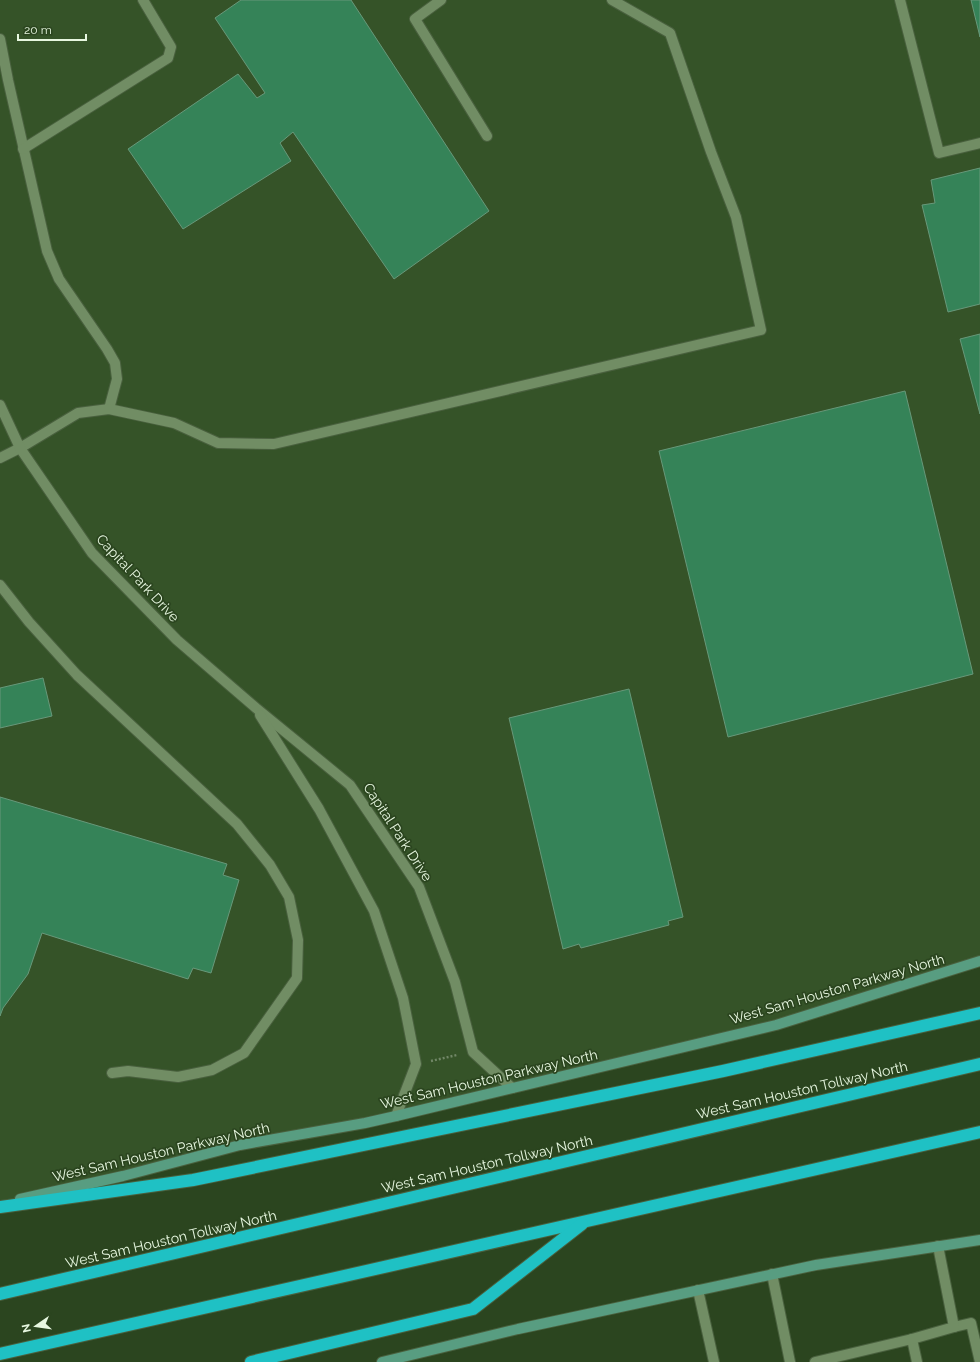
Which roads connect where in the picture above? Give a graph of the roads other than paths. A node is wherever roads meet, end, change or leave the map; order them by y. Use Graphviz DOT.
graph roads {
  1 [pos="143,0"];
  2 [pos="441,0"];
  3 [pos="612,0"];
  4 [pos="900,0"];
  5 [pos="0,38"];
  6 [pos="487,136"];
  7 [pos="980,143"];
  8 [pos="24,149"];
  9 [pos="0,405"];
  10 [pos="109,409"];
  11 [pos="20,448"];
  12 [pos="0,458"];
  13 [pos="0,585"];
  14 [pos="256,708"];
  15 [pos="980,961"];
  16 [pos="980,1013"];
  17 [pos="980,1064"];
  18 [pos="112,1073"];
  19 [pos="512,1088"];
  20 [pos="396,1116"];
  21 [pos="980,1132"];
  22 [pos="0,1204"];
  23 [pos="0,1207"];
  24 [pos="586,1221"];
  25 [pos="980,1240"];
  26 [pos="938,1246"];
  27 [pos="772,1274"];
  28 [pos="698,1290"];
  29 [pos="0,1294"];
  30 [pos="954,1327"];
  31 [pos="912,1339"];
  32 [pos="0,1354"];
  33 [pos="251,1362"];
  34 [pos="382,1362"];
  35 [pos="714,1362"];
  36 [pos="790,1362"];
  37 [pos="816,1362"];
  38 [pos="917,1362"];
  39 [pos="980,1362"];
  1 -- 8 [label="street"];
  2 -- 6 [label="street"];
  3 -- 10 [label="street"];
  4 -- 7 [label="street"];
  5 -- 8 [label="street"];
  8 -- 10 [label="street"];
  9 -- 11 [label="street, Capital Park Drive"];
  10 -- 11 [label="street"];
  11 -- 12 [label="street"];
  11 -- 14 [label="street, Capital Park Drive"];
  13 -- 18 [label="street"];
  14 -- 19 [label="street, Capital Park Drive"];
  14 -- 20 [label="street, Capital Park Drive"];
  15 -- 19 [label="main road, West Sam Houston Parkway North"];
  16 -- 23 [label="highway"];
  17 -- 29 [label="highway, West Sam Houston Tollway North"];
  19 -- 20 [label="main road, West Sam Houston Parkway North"];
  20 -- 22 [label="main road, West Sam Houston Parkway North"];
  21 -- 24 [label="highway"];
  24 -- 32 [label="highway"];
  24 -- 33 [label="highway"];
  25 -- 26 [label="main road"];
  26 -- 27 [label="main road"];
  26 -- 30 [label="street"];
  27 -- 28 [label="main road"];
  27 -- 36 [label="street"];
  28 -- 34 [label="main road"];
  28 -- 35 [label="street"];
  30 -- 31 [label="street"];
  30 -- 39 [label="street"];
  31 -- 37 [label="street"];
  31 -- 38 [label="street"];
}
